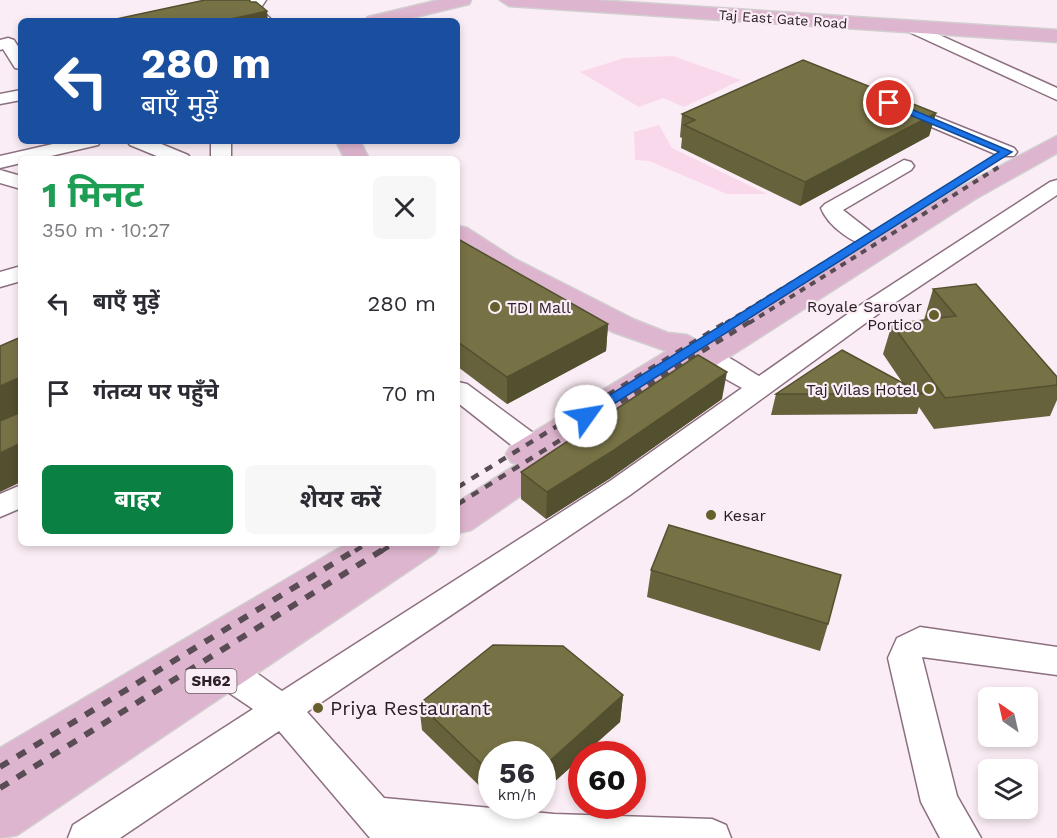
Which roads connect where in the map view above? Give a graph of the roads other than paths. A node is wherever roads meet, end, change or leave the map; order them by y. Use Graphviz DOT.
graph roads {
  1 [pos="258,0"];
  2 [pos="414,0"];
  3 [pos="462,0"];
  4 [pos="509,0"];
  5 [pos="261,18"];
  6 [pos="386,18"];
  7 [pos="389,18"];
  8 [pos="913,28"];
  9 [pos="1057,36"];
  10 [pos="10,43"];
  11 [pos="18,58"];
  12 [pos="1057,94"];
  13 [pos="18,96"];
  14 [pos="0,99"];
  15 [pos="889,103"];
  16 [pos="1057,128"];
  17 [pos="1057,143"];
  18 [pos="78,144"];
  19 [pos="144,144"];
  20 [pos="1007,152"];
  21 [pos="26,156"];
  22 [pos="174,156"];
  23 [pos="18,158"];
  24 [pos="0,162"];
  25 [pos="904,166"];
  26 [pos="0,176"];
  27 [pos="18,182"];
  28 [pos="1057,186"];
  29 [pos="467,239"];
  30 [pos="867,240"];
  31 [pos="18,274"];
  32 [pos="0,280"];
  33 [pos="691,350"];
  34 [pos="760,387"];
  35 [pos="460,392"];
  36 [pos="534,448"];
  37 [pos="460,493"];
  38 [pos="18,497"];
  39 [pos="0,506"];
  40 [pos="460,519"];
  41 [pos="373,546"];
  42 [pos="417,546"];
  43 [pos="1057,661"];
  44 [pos="225,672"];
  45 [pos="282,709"];
  46 [pos="0,772"];
  47 [pos="0,819"];
  48 [pos="385,827"];
  49 [pos="106,833"];
  50 [pos="712,838"];
  51 [pos="962,838"];
  1 -- 5 [label="street"];
  2 -- 6 [label="main road"];
  3 -- 7 [label="main road"];
  4 -- 8 [label="main road, Taj East Gate Road"];
  8 -- 9 [label="main road, Taj East Gate Road"];
  8 -- 12 [label="street"];
  10 -- 11 [label="street"];
  13 -- 14 [label="street"];
  15 -- 20 [label="street"];
  16 -- 20 [label="main road"];
  17 -- 33 [label="main road"];
  18 -- 21 [label="street"];
  19 -- 22 [label="street"];
  20 -- 30 [label="main road"];
  23 -- 24 [label="street"];
  25 -- 30 [label="street"];
  26 -- 27 [label="street"];
  28 -- 34 [label="street"];
  29 -- 33 [label="main road"];
  30 -- 33 [label="main road"];
  31 -- 32 [label="street"];
  33 -- 34 [label="street"];
  33 -- 36 [label="main road"];
  33 -- 40 [label="main road"];
  34 -- 45 [label="street"];
  35 -- 36 [label="street"];
  36 -- 37 [label="main road"];
  38 -- 39 [label="street"];
  41 -- 46 [label="main road, SH62"];
  42 -- 44 [label="main road, SH62"];
  43 -- 51 [label="street"];
  44 -- 45 [label="street"];
  44 -- 47 [label="main road, SH62"];
  45 -- 48 [label="street"];
  45 -- 49 [label="street"];
  48 -- 50 [label="street"];
}
